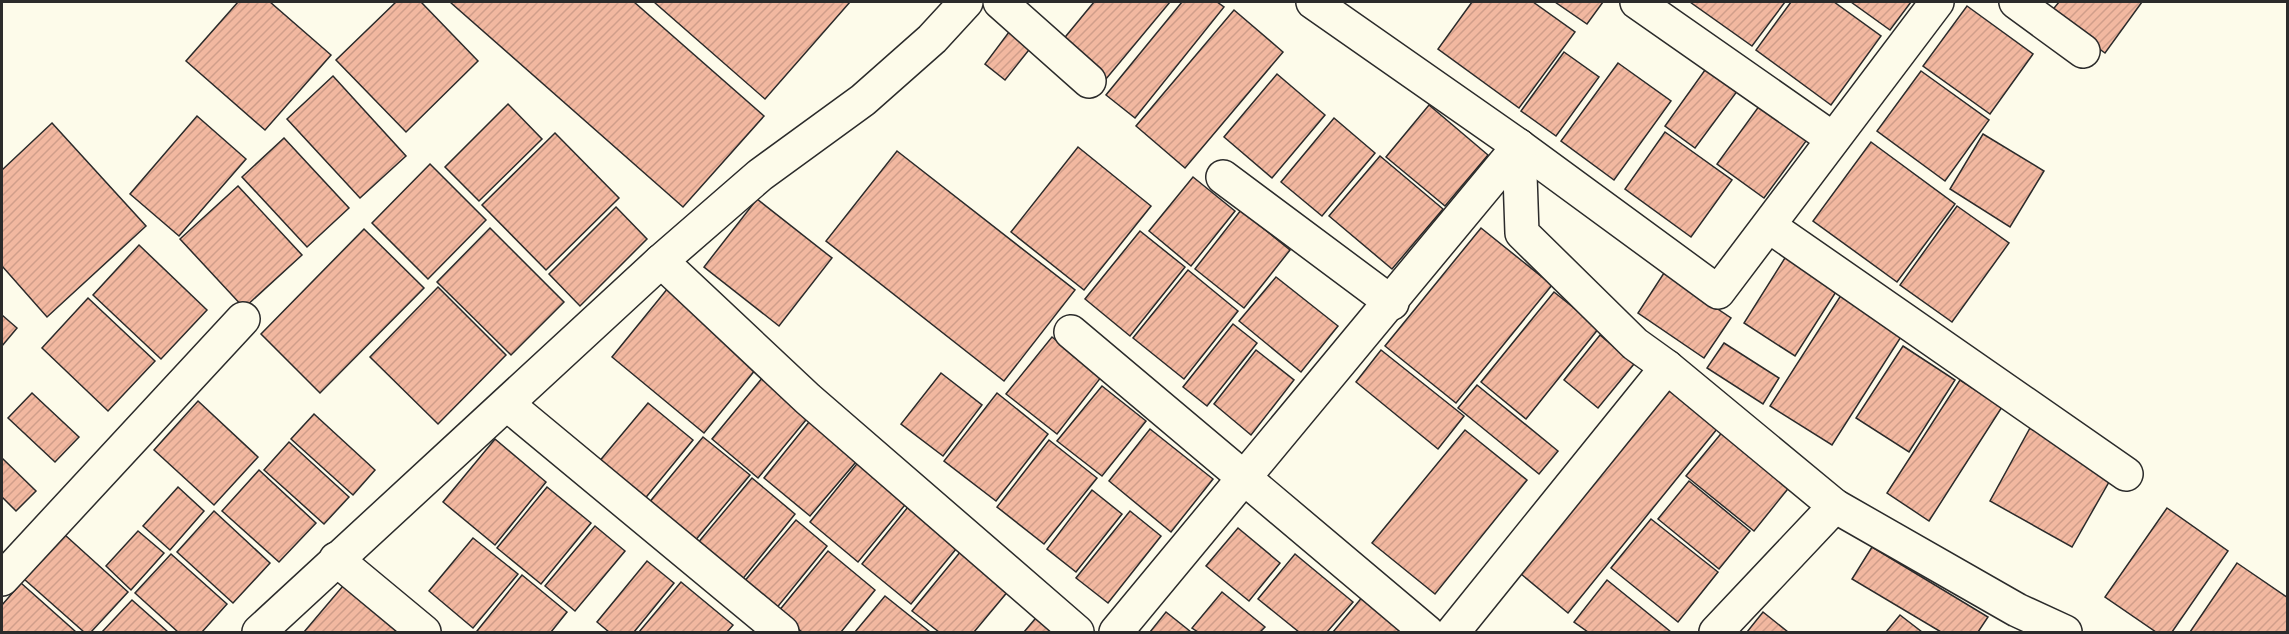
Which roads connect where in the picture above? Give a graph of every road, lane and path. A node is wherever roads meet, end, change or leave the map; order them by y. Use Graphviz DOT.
graph roads {
  1 [pos="966,2"];
  2 [pos="1000,2"];
  3 [pos="1312,2"];
  4 [pos="1637,2"];
  5 [pos="1937,2"];
  6 [pos="2016,2"];
  7 [pos="2084,51"];
  8 [pos="1089,81"];
  9 [pos="1833,139"];
  10 [pos="1519,146"];
  11 [pos="1223,177"];
  12 [pos="1769,226"];
  13 [pos="661,261"];
  14 [pos="1392,303"];
  15 [pos="243,319"];
  16 [pos="1071,332"];
  17 [pos="1667,367"];
  18 [pos="507,404"];
  19 [pos="2126,474"];
  20 [pos="1244,477"];
  21 [pos="1835,506"];
  22 [pos="336,559"];
  23 [pos="2,579"];
  24 [pos="2009,621"];
  25 [pos="259,633"];
  26 [pos="424,633"];
  27 [pos="782,633"];
  28 [pos="1077,633"];
  29 [pos="1116,633"];
  30 [pos="1427,633"];
  31 [pos="1453,633"];
  32 [pos="1716,633"];
  33 [pos="2065,633"];
  1 -- 13 [label="street"];
  2 -- 8 [label="street"];
  3 -- 10 [label="street"];
  4 -- 9 [label="street"];
  5 -- 9 [label="street"];
  6 -- 7 [label="street"];
  9 -- 12 [label="street"];
  10 -- 12 [label="street"];
  10 -- 14 [label="street"];
  10 -- 17 [label="street"];
  11 -- 14 [label="street"];
  12 -- 19 [label="street"];
  13 -- 18 [label="street"];
  13 -- 28 [label="street"];
  14 -- 20 [label="street"];
  15 -- 23 [label="street"];
  16 -- 20 [label="street"];
  17 -- 21 [label="street"];
  17 -- 31 [label="street"];
  18 -- 22 [label="street"];
  18 -- 27 [label="street"];
  20 -- 29 [label="street"];
  20 -- 30 [label="street"];
  21 -- 24 [label="street"];
  21 -- 32 [label="street"];
  22 -- 25 [label="street"];
  22 -- 26 [label="street"];
  24 -- 33 [label="street"];
}
